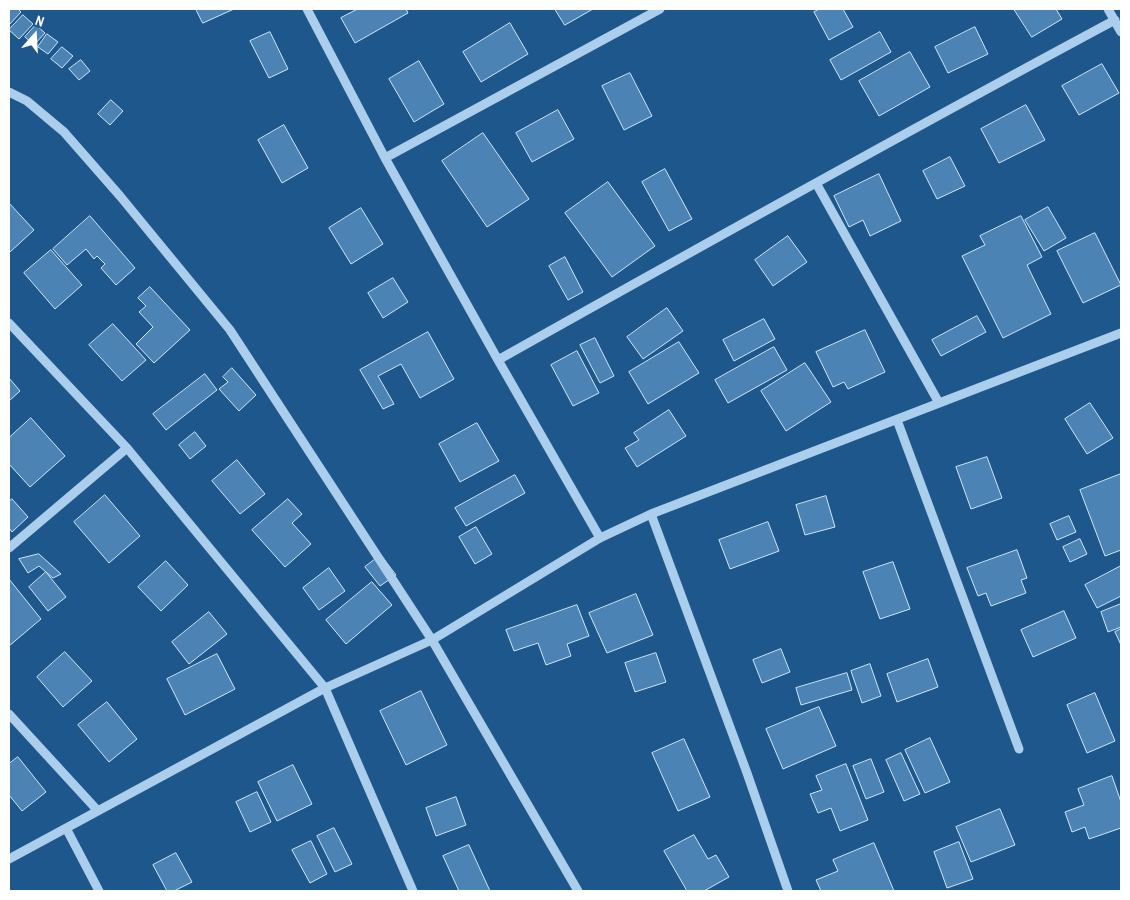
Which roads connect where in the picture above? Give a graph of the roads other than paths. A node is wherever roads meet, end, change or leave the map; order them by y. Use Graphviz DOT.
graph roads {
  1 [pos="307,9"];
  2 [pos="660,9"];
  3 [pos="1108,9"];
  4 [pos="1115,20"];
  5 [pos="1121,32"];
  6 [pos="9,92"];
  7 [pos="385,158"];
  8 [pos="816,182"];
  9 [pos="9,324"];
  10 [pos="1121,333"];
  11 [pos="498,360"];
  12 [pos="939,403"];
  13 [pos="897,420"];
  14 [pos="127,448"];
  15 [pos="651,514"];
  16 [pos="600,538"];
  17 [pos="9,547"];
  18 [pos="432,640"];
  19 [pos="325,688"];
  20 [pos="9,714"];
  21 [pos="1019,749"];
  22 [pos="98,811"];
  23 [pos="66,828"];
  24 [pos="9,859"];
  25 [pos="99,891"];
  26 [pos="413,891"];
  27 [pos="578,891"];
  28 [pos="788,891"];
  1 -- 7 [label="street"];
  2 -- 7 [label="street"];
  3 -- 4 [label="street"];
  4 -- 5 [label="street"];
  4 -- 8 [label="street"];
  6 -- 18 [label="street"];
  7 -- 11 [label="street"];
  8 -- 11 [label="street"];
  8 -- 12 [label="street"];
  9 -- 14 [label="street"];
  10 -- 12 [label="street"];
  11 -- 16 [label="street"];
  12 -- 13 [label="street"];
  13 -- 15 [label="street"];
  13 -- 21 [label="street"];
  14 -- 17 [label="street"];
  14 -- 19 [label="street"];
  15 -- 16 [label="street"];
  15 -- 28 [label="street"];
  16 -- 18 [label="street"];
  18 -- 19 [label="street"];
  18 -- 27 [label="street"];
  19 -- 22 [label="street"];
  19 -- 26 [label="street"];
  20 -- 22 [label="street"];
  22 -- 23 [label="street"];
  23 -- 24 [label="street"];
  23 -- 25 [label="street"];
}
